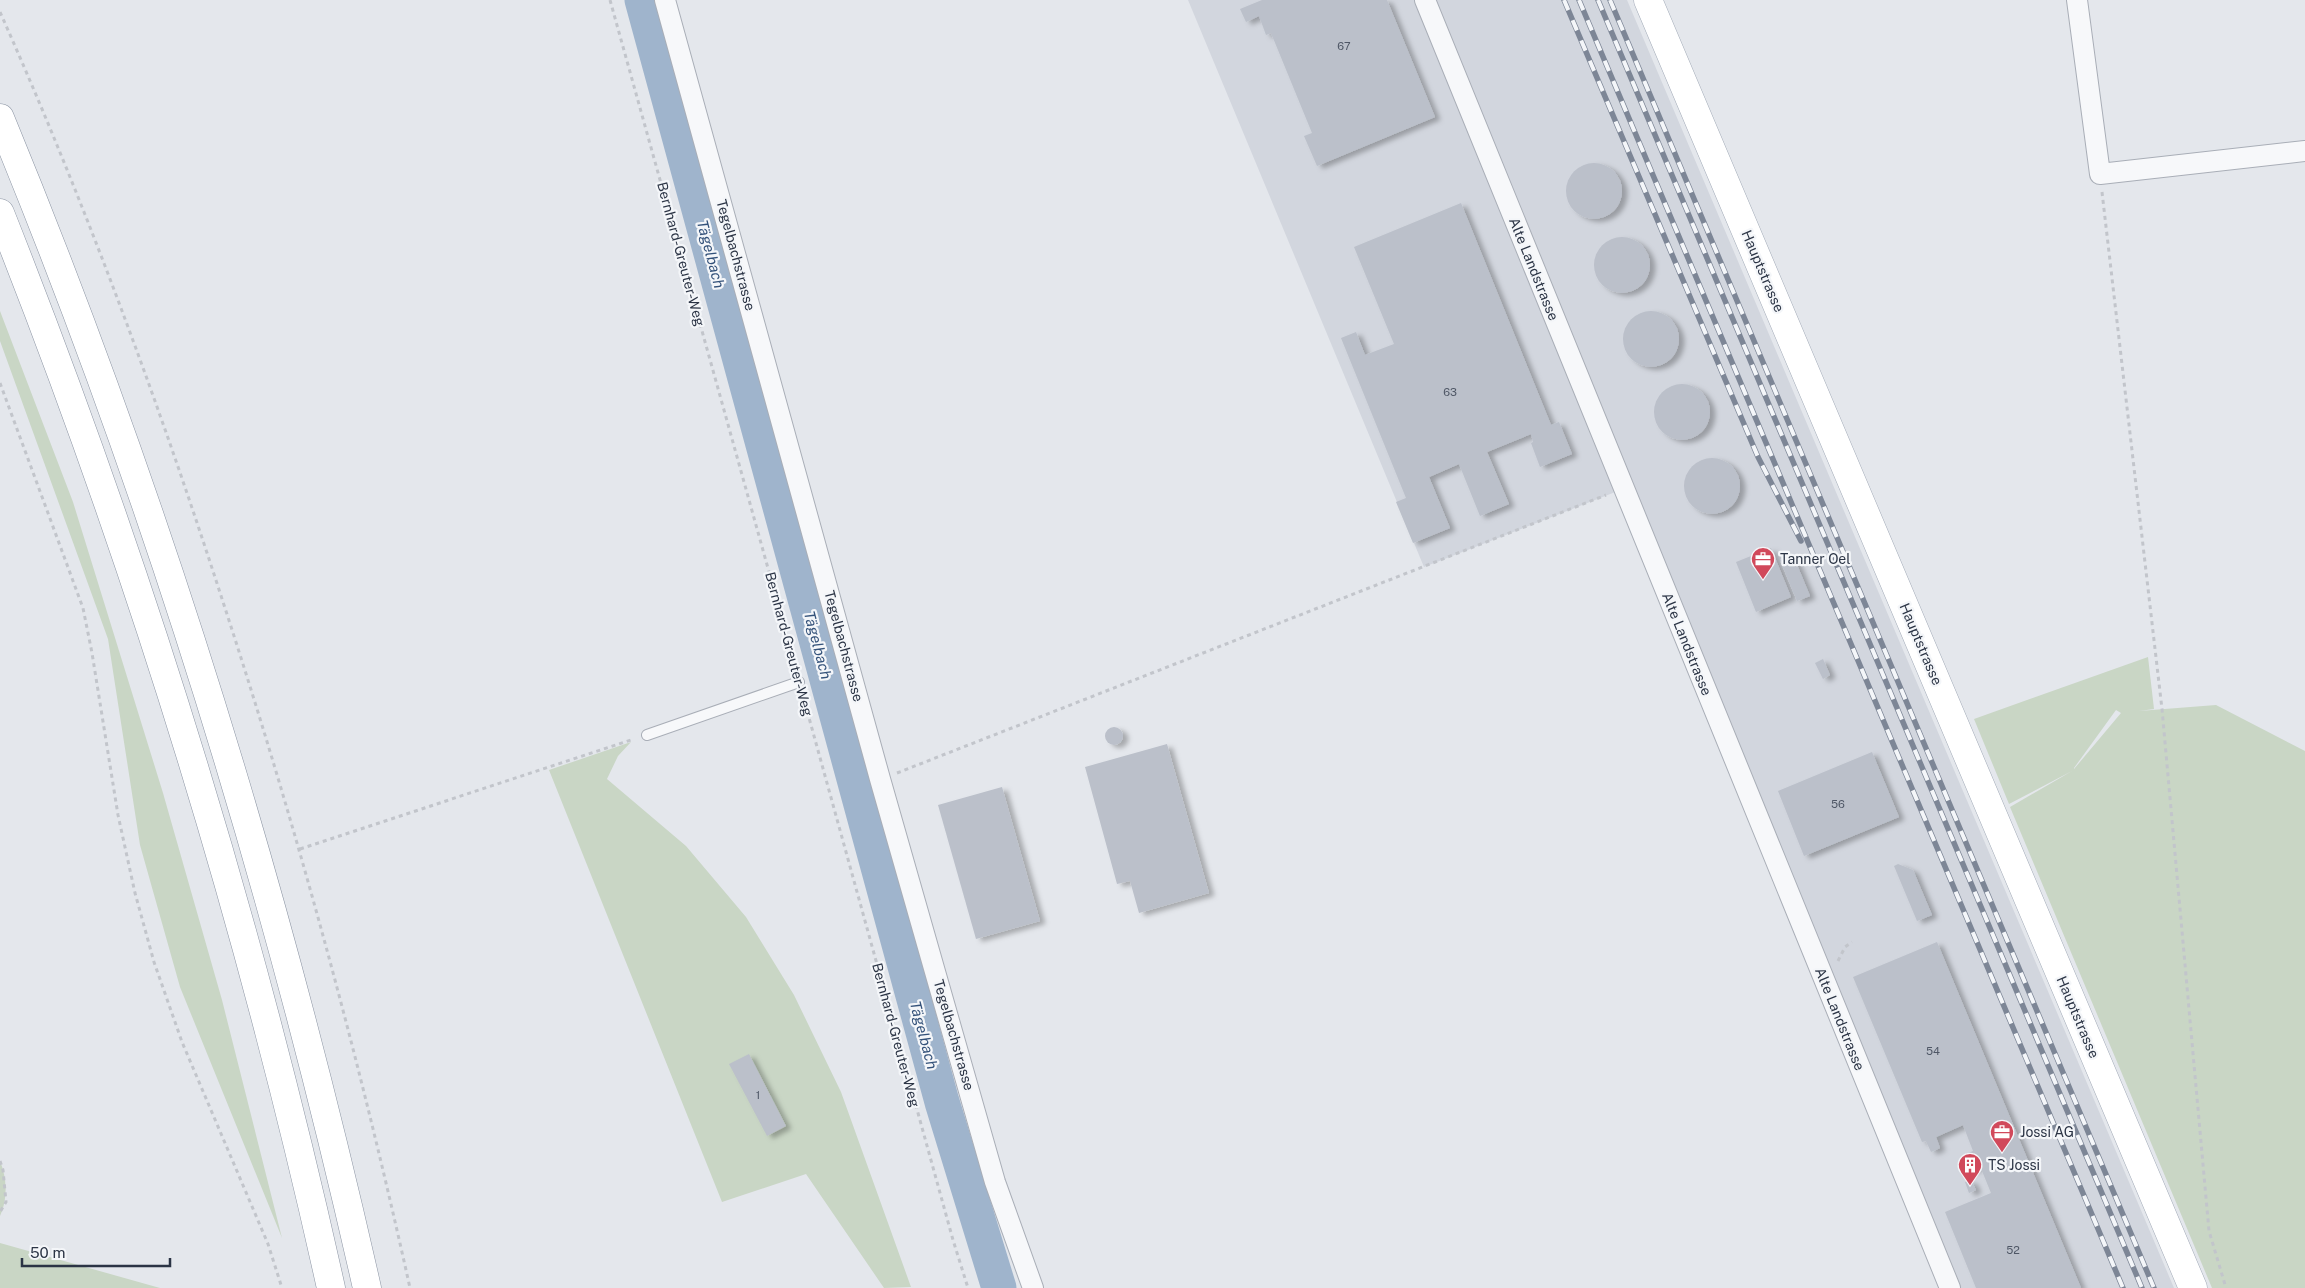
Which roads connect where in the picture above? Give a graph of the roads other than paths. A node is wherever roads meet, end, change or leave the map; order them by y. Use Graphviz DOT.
graph roads {
  1 [pos="665,0"];
  2 [pos="1425,0"];
  3 [pos="1648,0"];
  4 [pos="2077,0"];
  5 [pos="0,118"];
  6 [pos="2305,151"];
  7 [pos="0,213"];
  8 [pos="799,682"];
  9 [pos="647,735"];
  10 [pos="331,1288"];
  11 [pos="367,1288"];
  12 [pos="1033,1288"];
  13 [pos="1950,1288"];
  14 [pos="2193,1288"];
  1 -- 12 [label="street, Tegelbachstrasse"];
  2 -- 13 [label="street, Alte Landstrasse"];
  3 -- 14 [label="main road, Hauptstrasse"];
  4 -- 6 [label="street"];
  5 -- 11 [label="main road"];
  7 -- 10 [label="main road"];
  8 -- 9 [label="lane"];
}
